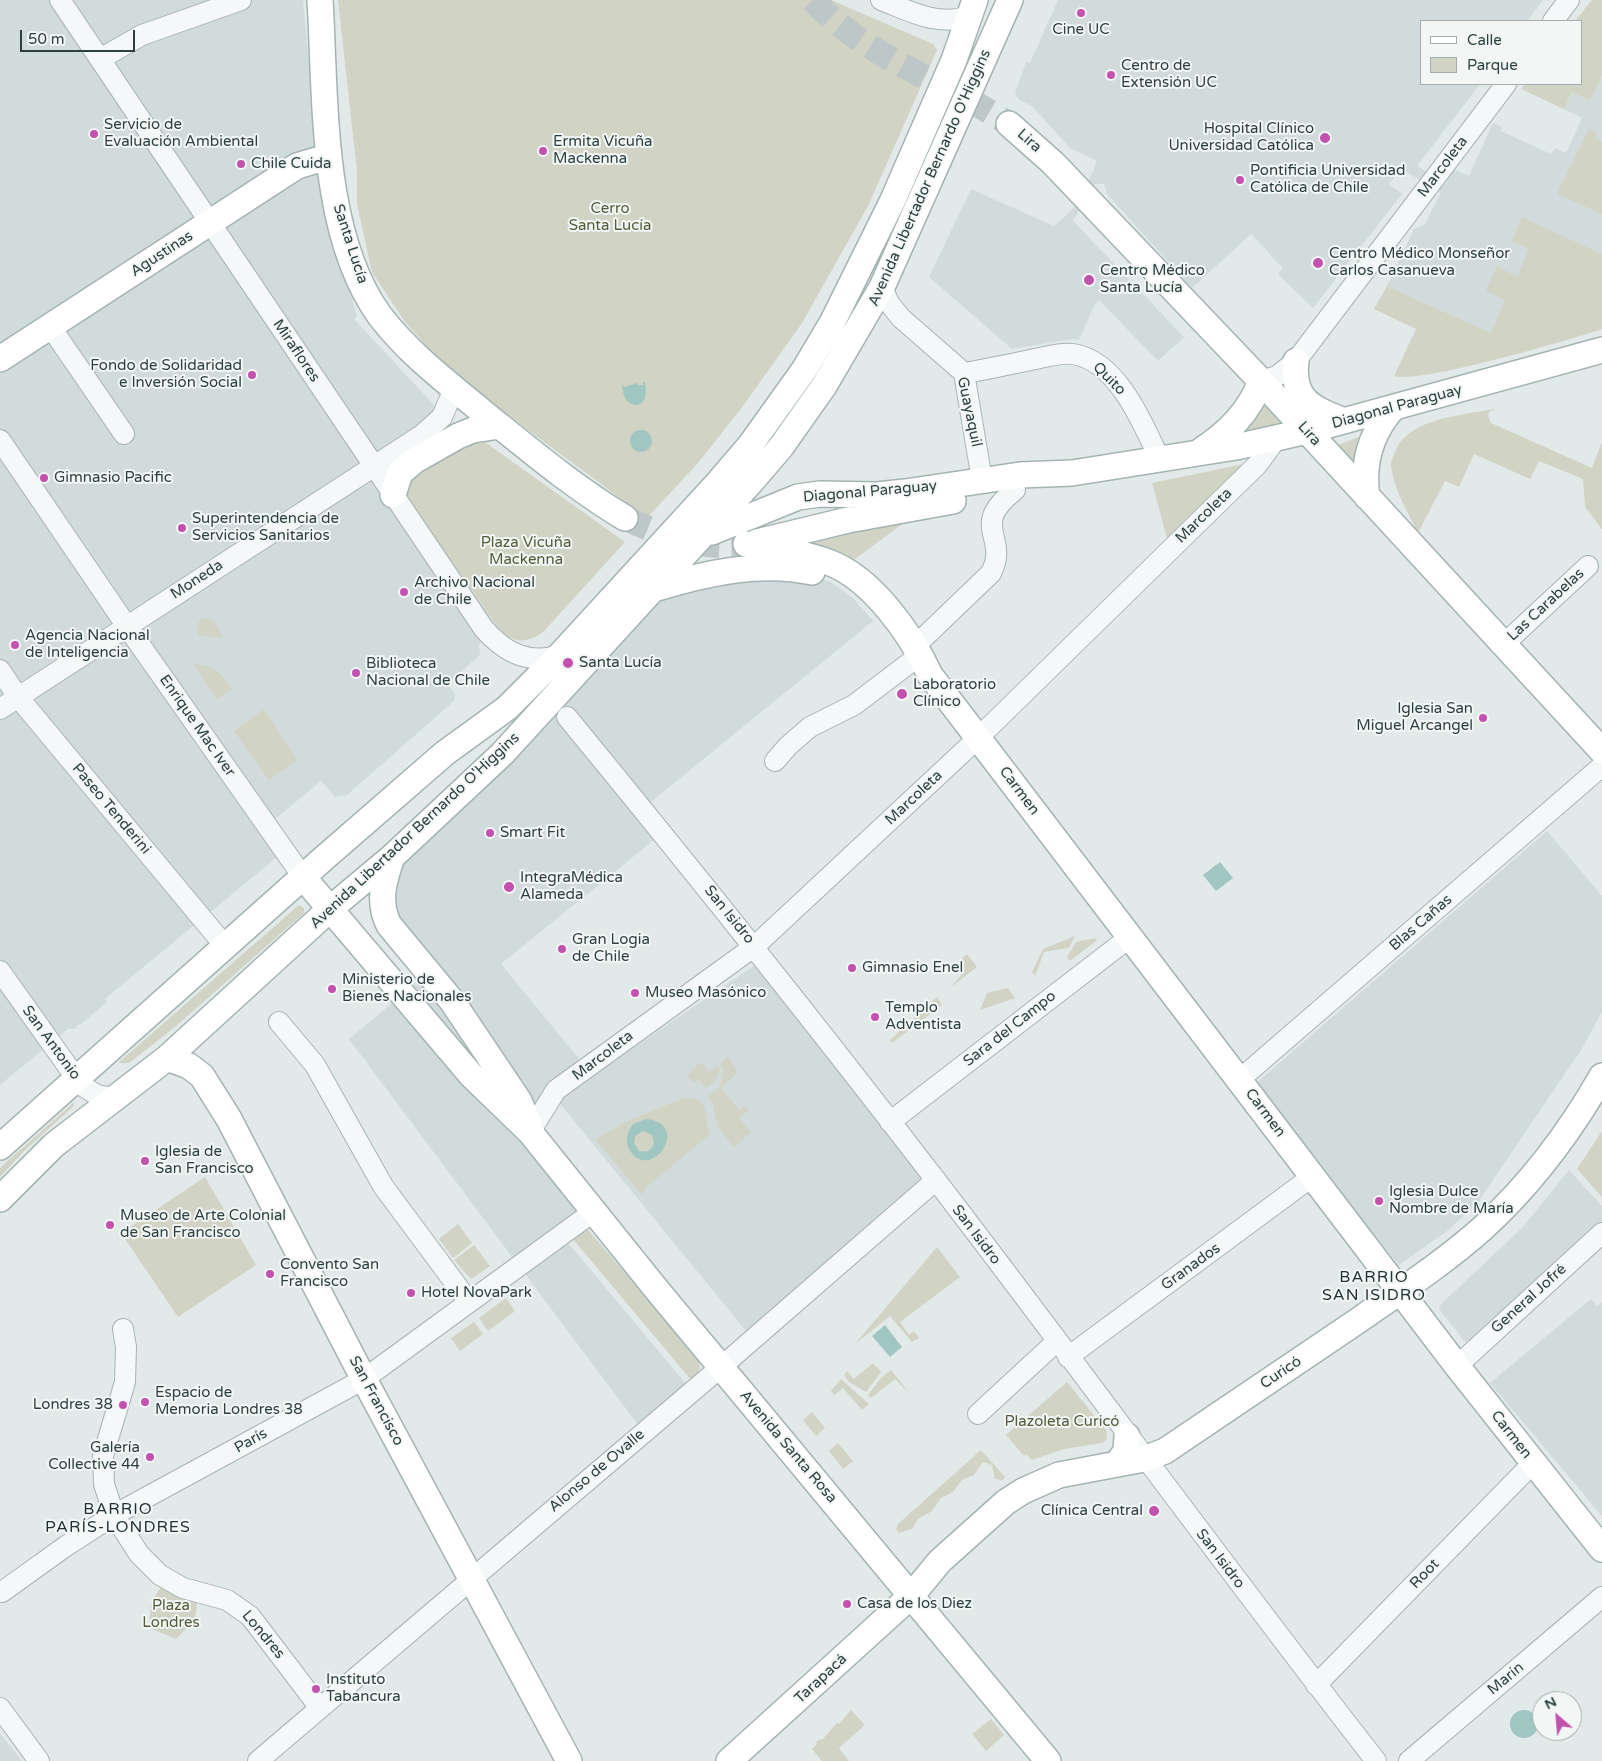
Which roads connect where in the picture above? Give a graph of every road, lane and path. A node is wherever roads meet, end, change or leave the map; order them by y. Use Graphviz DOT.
graph roads {
  1 [pos="60,0"];
  2 [pos="241,0"];
  3 [pos="320,0"];
  4 [pos="880,0"];
  5 [pos="1010,0"];
  6 [pos="1569,0"];
  7 [pos="971,9"];
  8 [pos="1554,20"];
  9 [pos="100,59"];
  10 [pos="1505,85"];
  11 [pos="1009,124"];
  12 [pos="328,159"];
  13 [pos="210,222"];
  14 [pos="882,287"];
  15 [pos="50,326"];
  16 [pos="1602,350"];
  17 [pos="0,359"];
  18 [pos="1296,361"];
  19 [pos="964,374"];
  20 [pos="1261,381"];
  21 [pos="454,389"];
  22 [pos="1393,408"];
  23 [pos="1344,421"];
  24 [pos="500,426"];
  25 [pos="1307,431"];
  26 [pos="124,434"];
  27 [pos="1277,438"];
  28 [pos="0,440"];
  29 [pos="1196,454"];
  30 [pos="1160,460"];
  31 [pos="372,466"];
  32 [pos="1072,473"];
  33 [pos="982,480"];
  34 [pos="1016,490"];
  35 [pos="393,495"];
  36 [pos="1367,498"];
  37 [pos="625,518"];
  38 [pos="705,535"];
  39 [pos="744,544"];
  40 [pos="1588,566"];
  41 [pos="657,588"];
  42 [pos="126,625"];
  43 [pos="1503,645"];
  44 [pos="560,655"];
  45 [pos="919,661"];
  46 [pos="0,670"];
  47 [pos="18,697"];
  48 [pos="0,709"];
  49 [pos="567,717"];
  50 [pos="978,738"];
  51 [pos="1602,751"];
  52 [pos="775,761"];
  53 [pos="1602,766"];
  54 [pos="392,856"];
  55 [pos="303,878"];
  56 [pos="330,909"];
  57 [pos="1130,937"];
  58 [pos="225,946"];
  59 [pos="755,946"];
  60 [pos="0,971"];
  61 [pos="279,1022"];
  62 [pos="166,1058"];
  63 [pos="1602,1076"];
  64 [pos="75,1078"];
  65 [pos="1239,1080"];
  66 [pos="115,1098"];
  67 [pos="890,1122"];
  68 [pos="530,1132"];
  69 [pos="0,1147"];
  70 [pos="1313,1176"];
  71 [pos="936,1180"];
  72 [pos="0,1199"];
  73 [pos="594,1212"];
  74 [pos="1602,1233"];
  75 [pos="1401,1292"];
  76 [pos="469,1302"];
  77 [pos="123,1329"];
  78 [pos="1062,1349"];
  79 [pos="1457,1366"];
  80 [pos="721,1367"];
  81 [pos="364,1379"];
  82 [pos="978,1414"];
  83 [pos="1127,1436"];
  84 [pos="1144,1459"];
  85 [pos="1533,1463"];
  86 [pos="1117,1464"];
  87 [pos="114,1515"];
  88 [pos="1602,1548"];
  89 [pos="882,1560"];
  90 [pos="940,1561"];
  91 [pos="470,1579"];
  92 [pos="2,1592"];
  93 [pos="911,1596"];
  94 [pos="1602,1597"];
  95 [pos="1316,1685"];
  96 [pos="0,1708"];
  97 [pos="320,1708"];
  98 [pos="39,1761"];
  99 [pos="258,1761"];
  100 [pos="569,1761"];
  101 [pos="728,1761"];
  102 [pos="1048,1761"];
  103 [pos="1376,1761"];
  104 [pos="1409,1761"];
  1 -- 9 [label="street, Miraflores"];
  2 -- 9 [label="street"];
  3 -- 12 [label="main road, Santa Lucía"];
  4 -- 7 [label="street"];
  5 -- 14 [label="main road, Avenida Libertador Bernardo O'Higgins"];
  6 -- 8 [label="street"];
  7 -- 44 [label="main road, Avenida Libertador Bernardo O'Higgins"];
  9 -- 13 [label="street, Miraflores"];
  10 -- 18 [label="street, Marcoleta"];
  11 -- 20 [label="main road, Lira"];
  12 -- 13 [label="main road, Agustinas"];
  12 -- 21 [label="main road, Santa Lucía"];
  13 -- 15 [label="main road, Agustinas"];
  13 -- 31 [label="street, Miraflores"];
  14 -- 19 [label="street, Guayaquil"];
  14 -- 38 [label="main road, Avenida Libertador Bernardo O'Higgins"];
  15 -- 17 [label="main road, Agustinas"];
  15 -- 26 [label="street"];
  16 -- 22 [label="main road, Diagonal Paraguay"];
  18 -- 20 [label="street, Marcoleta"];
  18 -- 23 [label="main road"];
  19 -- 30 [label="street, Quito"];
  19 -- 33 [label="street, Guayaquil"];
  20 -- 25 [label="main road, Lira"];
  20 -- 29 [label="main road"];
  21 -- 24 [label="main road, Santa Lucía"];
  21 -- 31 [label="street, Moneda"];
  22 -- 23 [label="main road, Diagonal Paraguay"];
  22 -- 36 [label="main road"];
  23 -- 25 [label="main road, Diagonal Paraguay"];
  24 -- 35 [label="main road"];
  24 -- 37 [label="main road, Santa Lucía"];
  25 -- 27 [label="main road, Diagonal Paraguay"];
  25 -- 36 [label="main road, Lira"];
  27 -- 29 [label="main road, Diagonal Paraguay"];
  27 -- 50 [label="street, Marcoleta"];
  28 -- 42 [label="street, Enrique Mac Iver"];
  29 -- 30 [label="main road, Diagonal Paraguay"];
  30 -- 32 [label="main road, Diagonal Paraguay"];
  31 -- 35 [label="street, Miraflores"];
  31 -- 42 [label="street, Moneda"];
  32 -- 33 [label="main road, Diagonal Paraguay"];
  32 -- 34 [label="main road, Diagonal Paraguay"];
  33 -- 38 [label="main road, Diagonal Paraguay"];
  34 -- 39 [label="main road, Diagonal Paraguay"];
  34 -- 45 [label="street"];
  35 -- 44 [label="street, Miraflores"];
  36 -- 43 [label="main road, Lira"];
  38 -- 41 [label="main road, Avenida Libertador Bernardo O'Higgins"];
  39 -- 45 [label="main road, Carmen"];
  40 -- 43 [label="street, Las Carabelas"];
  41 -- 45 [label="main road, Carmen"];
  41 -- 54 [label="main road, Avenida Libertador Bernardo O'Higgins"];
  42 -- 47 [label="street, Moneda"];
  42 -- 55 [label="street, Enrique Mac Iver"];
  43 -- 51 [label="main road, Lira"];
  44 -- 55 [label="main road, Avenida Libertador Bernardo O'Higgins"];
  45 -- 50 [label="main road, Carmen"];
  45 -- 52 [label="street"];
  46 -- 47 [label="street, Paseo Tenderini"];
  47 -- 48 [label="street, Moneda"];
  47 -- 58 [label="street, Paseo Tenderini"];
  49 -- 59 [label="street, San Isidro"];
  50 -- 57 [label="main road, Carmen"];
  50 -- 59 [label="street, Marcoleta"];
  53 -- 65 [label="street, Blas Cañas"];
  54 -- 56 [label="main road, Avenida Libertador Bernardo O'Higgins"];
  54 -- 68 [label="main road, Avenida Santa Rosa"];
  55 -- 56 [label="main road, Enrique Mac Iver"];
  55 -- 58 [label="main road, Avenida Libertador Bernardo O'Higgins"];
  56 -- 62 [label="main road, Avenida Libertador Bernardo O'Higgins"];
  56 -- 68 [label="main road, Avenida Santa Rosa"];
  57 -- 65 [label="main road, Carmen"];
  57 -- 67 [label="street, Sara del Campo"];
  58 -- 64 [label="main road, Avenida Libertador Bernardo O'Higgins"];
  59 -- 67 [label="street, San Isidro"];
  59 -- 68 [label="street, Marcoleta"];
  60 -- 64 [label="street, San Antonio"];
  61 -- 76 [label="street"];
  62 -- 66 [label="main road, Avenida Libertador Bernardo O'Higgins"];
  62 -- 81 [label="main road, San Francisco"];
  63 -- 75 [label="main road, Curicó"];
  64 -- 66 [label="street, San Antonio"];
  64 -- 69 [label="main road, Avenida Libertador Bernardo O'Higgins"];
  65 -- 70 [label="main road, Carmen"];
  66 -- 72 [label="main road, Avenida Libertador Bernardo O'Higgins"];
  67 -- 71 [label="street, San Isidro"];
  68 -- 73 [label="main road, Avenida Santa Rosa"];
  70 -- 75 [label="main road, Carmen"];
  70 -- 78 [label="street, Granados"];
  71 -- 78 [label="street, San Isidro"];
  71 -- 80 [label="street, Alonso de Ovalle"];
  73 -- 76 [label="street, París"];
  73 -- 80 [label="main road, Avenida Santa Rosa"];
  74 -- 79 [label="street, General Jofré"];
  75 -- 79 [label="main road, Carmen"];
  75 -- 84 [label="main road, Curicó"];
  76 -- 81 [label="street, París"];
  77 -- 87 [label="street, Londres"];
  78 -- 82 [label="street, Granados"];
  78 -- 83 [label="street, San Isidro"];
  79 -- 85 [label="main road, Carmen"];
  80 -- 89 [label="main road, Avenida Santa Rosa"];
  80 -- 91 [label="street, Alonso de Ovalle"];
  81 -- 87 [label="street, París"];
  81 -- 91 [label="main road, San Francisco"];
  83 -- 84 [label="street, San Isidro"];
  83 -- 86 [label="main road"];
  84 -- 86 [label="main road, Curicó"];
  84 -- 95 [label="street, San Isidro"];
  85 -- 88 [label="main road, Carmen"];
  85 -- 95 [label="street, Root"];
  86 -- 90 [label="main road, Curicó"];
  87 -- 92 [label="street, París"];
  87 -- 97 [label="street, Londres"];
  89 -- 90 [label="main road"];
  89 -- 93 [label="main road, Avenida Santa Rosa"];
  90 -- 93 [label="main road, Curicó"];
  91 -- 97 [label="street, Alonso de Ovalle"];
  91 -- 100 [label="main road, San Francisco"];
  93 -- 101 [label="main road, Tarapacá"];
  93 -- 102 [label="main road, Avenida Santa Rosa"];
  94 -- 104 [label="street, Marín"];
  95 -- 103 [label="street, San Isidro"];
  96 -- 98 [label="street"];
  97 -- 99 [label="street, Alonso de Ovalle"];
}
